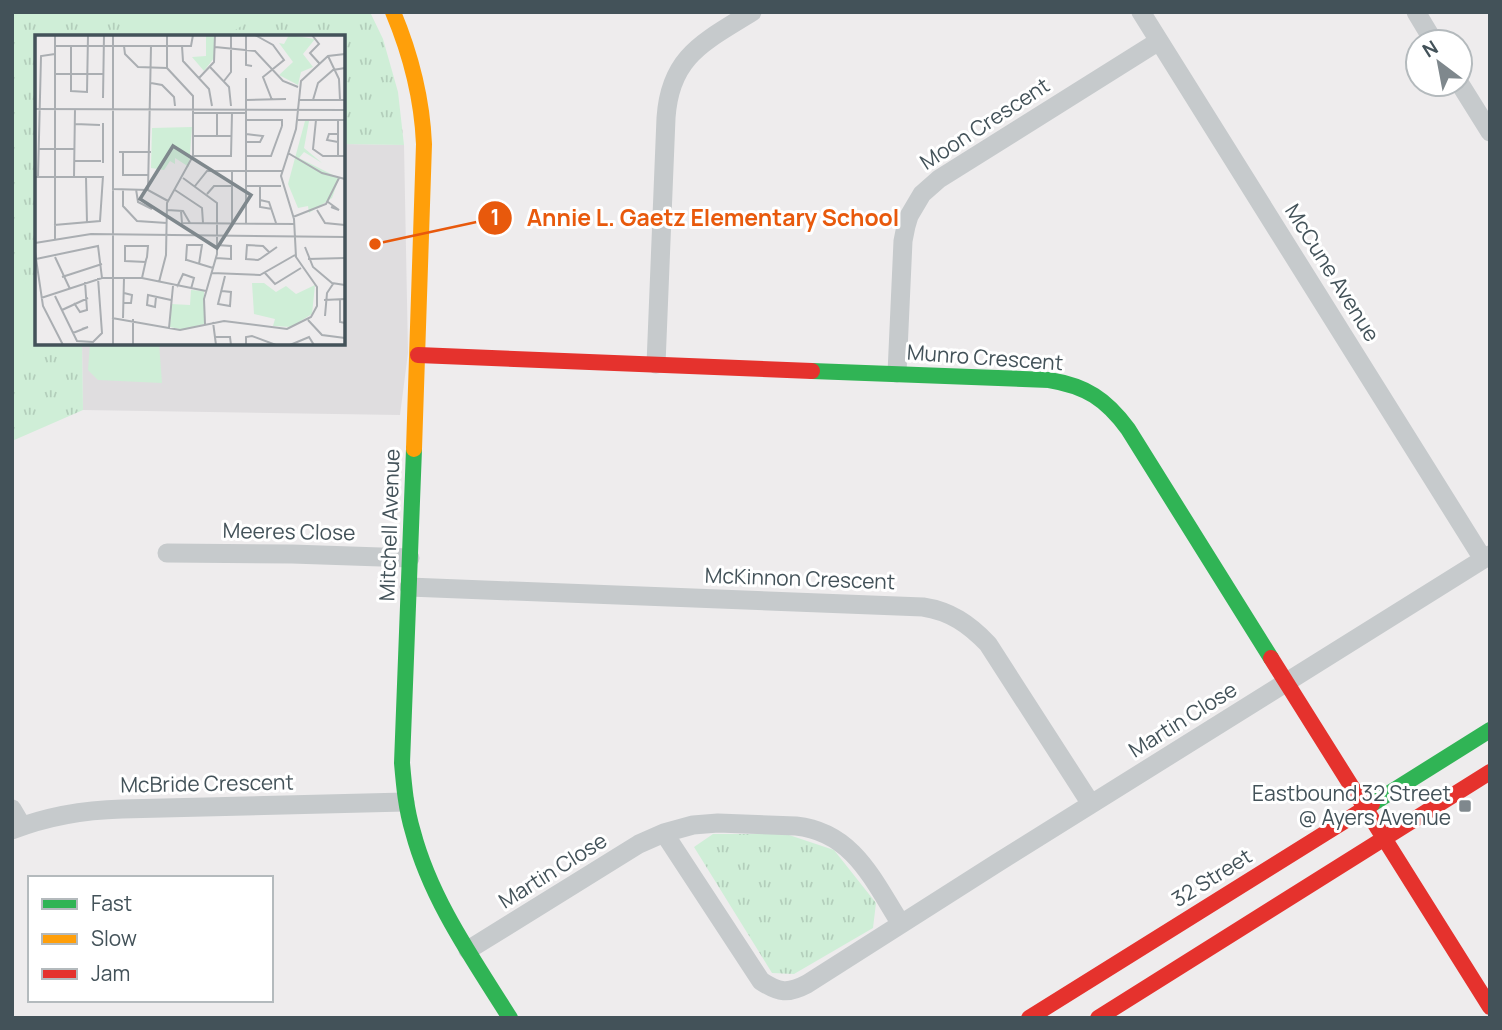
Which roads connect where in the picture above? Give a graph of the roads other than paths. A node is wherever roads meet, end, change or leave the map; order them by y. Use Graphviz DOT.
graph roads {
  1 [pos="393,12"];
  2 [pos="752,12"];
  3 [pos="1141,12"];
  4 [pos="1416,12"];
  5 [pos="1426,28"];
  6 [pos="1159,41"];
  7 [pos="1469,98"];
  8 [pos="1490,132"];
  9 [pos="418,355"];
  10 [pos="656,364"];
  11 [pos="897,373"];
  12 [pos="167,553"];
  13 [pos="1486,557"];
  14 [pos="410,558"];
  15 [pos="409,587"];
  16 [pos="1287,682"];
  17 [pos="1490,730"];
  18 [pos="1490,772"];
  19 [pos="405,802"];
  20 [pos="1090,804"];
  21 [pos="1365,807"];
  22 [pos="16,822"];
  23 [pos="664,833"];
  24 [pos="1385,839"];
  25 [pos="901,924"];
  26 [pos="468,950"];
  27 [pos="1483,980"];
  28 [pos="1490,1007"];
  29 [pos="510,1018"];
  30 [pos="1030,1018"];
  31 [pos="1098,1018"];
  1 -- 9 [label="street, Mitchell Avenue"];
  2 -- 10 [label="street"];
  3 -- 6 [label="street, McCune Avenue"];
  4 -- 5 [label="street"];
  6 -- 11 [label="street, Moon Crescent"];
  6 -- 13 [label="street, McCune Avenue"];
  7 -- 8 [label="street"];
  9 -- 10 [label="street, Munro Crescent"];
  9 -- 14 [label="street, Mitchell Avenue"];
  10 -- 11 [label="street, Munro Crescent"];
  11 -- 16 [label="street, Munro Crescent"];
  12 -- 14 [label="street, Meeres Close"];
  13 -- 16 [label="street, Martin Close"];
  14 -- 15 [label="street, Mitchell Avenue"];
  15 -- 19 [label="street, Mitchell Avenue"];
  15 -- 20 [label="street, McKinnon Crescent"];
  16 -- 20 [label="street, Martin Close"];
  16 -- 21 [label="street, Munro Crescent"];
  17 -- 21 [label="street, 32 Street"];
  18 -- 24 [label="street"];
  19 -- 22 [label="street, McBride Crescent"];
  19 -- 26 [label="street, Mitchell Avenue"];
  20 -- 25 [label="street, Martin Close"];
  21 -- 24 [label="street, Munro Crescent"];
  21 -- 30 [label="street, 32 Street"];
  23 -- 25 [label="street, Martin Close"];
  23 -- 25 [label="street, Martin Close"];
  23 -- 26 [label="street, Martin Close"];
  24 -- 27 [label="street, Munro Crescent"];
  24 -- 31 [label="street"];
  26 -- 29 [label="street, Mitchell Avenue"];
  27 -- 28 [label="street, Munro Crescent"];
}
